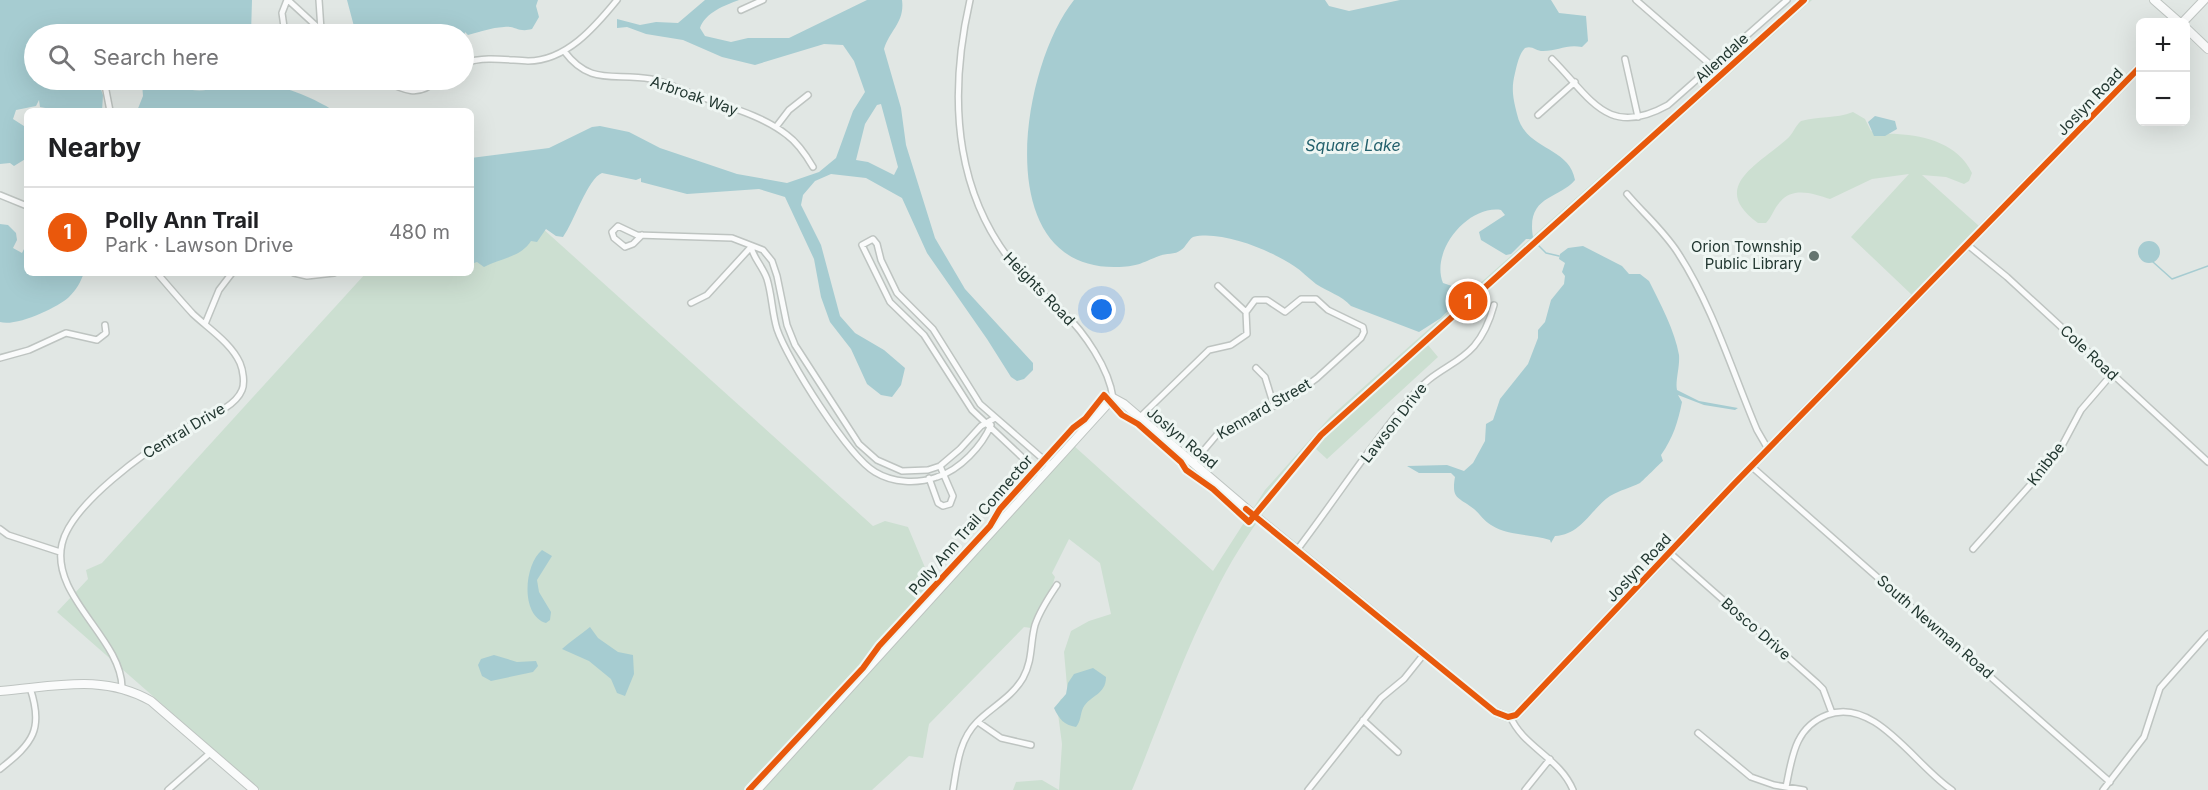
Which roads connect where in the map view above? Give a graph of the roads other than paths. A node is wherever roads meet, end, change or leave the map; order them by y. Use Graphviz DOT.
graph roads {
  1 [pos="288,0"];
  2 [pos="319,0"];
  3 [pos="617,0"];
  4 [pos="763,0"];
  5 [pos="970,0"];
  6 [pos="1636,0"];
  7 [pos="1786,0"];
  8 [pos="2154,0"];
  9 [pos="2204,0"];
  10 [pos="741,10"];
  11 [pos="2176,18"];
  12 [pos="2185,18"];
  13 [pos="284,24"];
  14 [pos="314,24"];
  15 [pos="322,24"];
  16 [pos="2190,32"];
  17 [pos="2208,49"];
  18 [pos="564,51"];
  19 [pos="1552,59"];
  20 [pos="1624,59"];
  21 [pos="474,61"];
  22 [pos="1713,67"];
  23 [pos="2136,71"];
  24 [pos="1575,82"];
  25 [pos="106,90"];
  26 [pos="808,95"];
  27 [pos="109,108"];
  28 [pos="1538,115"];
  29 [pos="1638,117"];
  30 [pos="776,128"];
  31 [pos="813,167"];
  32 [pos="1627,194"];
  33 [pos="0,195"];
  34 [pos="24,205"];
  35 [pos="642,235"];
  36 [pos="1969,246"];
  37 [pos="751,247"];
  38 [pos="881,260"];
  39 [pos="872,264"];
  40 [pos="160,276"];
  41 [pos="230,276"];
  42 [pos="1218,286"];
  43 [pos="691,303"];
  44 [pos="1494,305"];
  45 [pos="1246,312"];
  46 [pos="205,324"];
  47 [pos="105,326"];
  48 [pos="0,358"];
  49 [pos="1256,368"];
  50 [pos="2112,374"];
  51 [pos="1113,398"];
  52 [pos="1274,406"];
  53 [pos="995,418"];
  54 [pos="1139,418"];
  55 [pos="987,425"];
  56 [pos="1768,449"];
  57 [pos="2208,462"];
  58 [pos="1193,463"];
  59 [pos="940,466"];
  60 [pos="1051,466"];
  61 [pos="1751,466"];
  62 [pos="928,470"];
  63 [pos="944,475"];
  64 [pos="1042,476"];
  65 [pos="930,479"];
  66 [pos="0,529"];
  67 [pos="1973,549"];
  68 [pos="1297,550"];
  69 [pos="60,552"];
  70 [pos="1670,553"];
  71 [pos="1057,585"];
  72 [pos="2208,634"];
  73 [pos="1424,654"];
  74 [pos="122,687"];
  75 [pos="30,688"];
  76 [pos="0,691"];
  77 [pos="1832,713"];
  78 [pos="1510,716"];
  79 [pos="1363,720"];
  80 [pos="978,722"];
  81 [pos="1698,733"];
  82 [pos="1031,745"];
  83 [pos="1398,752"];
  84 [pos="210,753"];
  85 [pos="1550,759"];
  86 [pos="0,769"];
  87 [pos="2110,782"];
  88 [pos="1786,787"];
  89 [pos="168,790"];
  90 [pos="254,790"];
  91 [pos="757,790"];
  92 [pos="953,790"];
  93 [pos="1308,790"];
  94 [pos="1525,790"];
  95 [pos="1573,790"];
  96 [pos="1804,790"];
  97 [pos="1952,790"];
  98 [pos="2103,790"];
  1 -- 13 [label="street"];
  1 -- 14 [label="street"];
  2 -- 15 [label="street"];
  3 -- 18 [label="street"];
  4 -- 10 [label="street"];
  5 -- 51 [label="street, Heights Road"];
  6 -- 22 [label="street"];
  7 -- 22 [label="street, Allendale"];
  8 -- 11 [label="street"];
  9 -- 12 [label="street"];
  16 -- 17 [label="street"];
  18 -- 21 [label="street"];
  18 -- 30 [label="street, Arbroak Way"];
  19 -- 24 [label="street"];
  20 -- 29 [label="street"];
  22 -- 29 [label="street, Allendale"];
  23 -- 36 [label="street, Joslyn Road"];
  24 -- 28 [label="street"];
  24 -- 29 [label="street"];
  25 -- 27 [label="street"];
  26 -- 30 [label="street"];
  30 -- 31 [label="street, Arbroak Way"];
  32 -- 56 [label="street"];
  33 -- 34 [label="street"];
  35 -- 35 [label="street"];
  35 -- 37 [label="street"];
  36 -- 50 [label="street, Cole Road"];
  36 -- 56 [label="street, Joslyn Road"];
  37 -- 43 [label="street"];
  37 -- 62 [label="street"];
  37 -- 65 [label="street"];
  38 -- 39 [label="street"];
  38 -- 39 [label="street"];
  38 -- 53 [label="street"];
  39 -- 55 [label="street"];
  40 -- 46 [label="street, Central Drive"];
  41 -- 46 [label="street"];
  42 -- 45 [label="street"];
  44 -- 68 [label="street, Lawson Drive"];
  45 -- 52 [label="street, Kennard Street"];
  45 -- 54 [label="street"];
  46 -- 69 [label="street, Central Drive"];
  47 -- 48 [label="street"];
  49 -- 52 [label="street"];
  50 -- 57 [label="street, Cole Road"];
  50 -- 67 [label="street, Knibbe"];
  51 -- 54 [label="street, Joslyn Road"];
  51 -- 60 [label="street"];
  52 -- 58 [label="street, Kennard Street"];
  53 -- 55 [label="street"];
  53 -- 60 [label="street"];
  54 -- 58 [label="street, Joslyn Road"];
  55 -- 59 [label="street"];
  55 -- 63 [label="street"];
  55 -- 64 [label="street"];
  56 -- 61 [label="street, Joslyn Road"];
  58 -- 68 [label="street, Joslyn Road"];
  59 -- 62 [label="street"];
  59 -- 63 [label="street"];
  60 -- 64 [label="street"];
  61 -- 70 [label="street, Joslyn Road"];
  61 -- 87 [label="street, South Newman Road"];
  62 -- 65 [label="street"];
  63 -- 65 [label="street"];
  63 -- 65 [label="street"];
  64 -- 91 [label="street"];
  66 -- 69 [label="street"];
  68 -- 73 [label="street, Joslyn Road"];
  69 -- 74 [label="street"];
  70 -- 77 [label="street, Bosco Drive"];
  70 -- 78 [label="street, Joslyn Road"];
  71 -- 80 [label="street"];
  72 -- 87 [label="street"];
  73 -- 78 [label="street, Joslyn Road"];
  73 -- 79 [label="street"];
  74 -- 75 [label="street"];
  74 -- 84 [label="street"];
  75 -- 76 [label="street"];
  75 -- 86 [label="street"];
  77 -- 88 [label="street"];
  77 -- 97 [label="street"];
  78 -- 85 [label="street"];
  79 -- 83 [label="street"];
  79 -- 93 [label="street"];
  80 -- 82 [label="street"];
  80 -- 92 [label="street"];
  81 -- 88 [label="street"];
  84 -- 89 [label="street"];
  84 -- 90 [label="street"];
  85 -- 94 [label="street"];
  85 -- 95 [label="street"];
  87 -- 98 [label="street"];
  88 -- 96 [label="street"];
}
